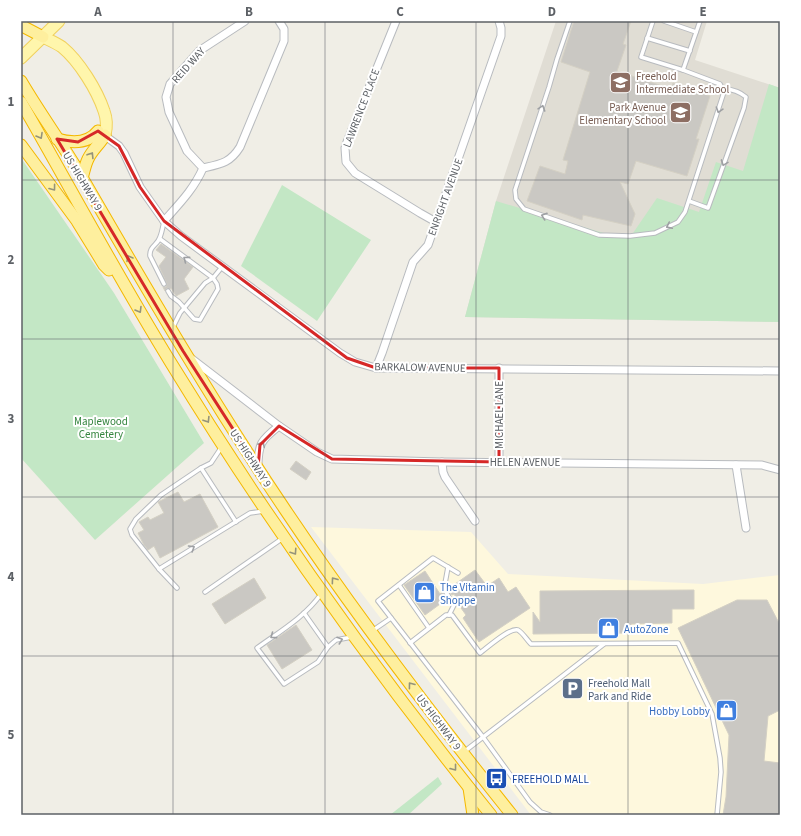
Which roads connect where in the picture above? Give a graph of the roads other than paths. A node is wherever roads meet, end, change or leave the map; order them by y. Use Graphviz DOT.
graph roads {
  1 [pos="59,21"];
  2 [pos="245,21"];
  3 [pos="279,21"];
  4 [pos="396,21"];
  5 [pos="499,21"];
  6 [pos="570,21"];
  7 [pos="653,21"];
  8 [pos="664,21"];
  9 [pos="700,21"];
  10 [pos="21,24"];
  11 [pos="696,32"];
  12 [pos="43,37"];
  13 [pos="647,38"];
  14 [pos="690,51"];
  15 [pos="21,58"];
  16 [pos="683,70"];
  17 [pos="21,81"];
  18 [pos="722,88"];
  19 [pos="21,102"];
  20 [pos="101,133"];
  21 [pos="58,139"];
  22 [pos="21,145"];
  23 [pos="203,168"];
  24 [pos="82,178"];
  25 [pos="689,201"];
  26 [pos="164,221"];
  27 [pos="436,222"];
  28 [pos="160,239"];
  29 [pos="222,267"];
  30 [pos="213,278"];
  31 [pos="164,284"];
  32 [pos="128,291"];
  33 [pos="168,291"];
  34 [pos="184,308"];
  35 [pos="171,329"];
  36 [pos="183,352"];
  37 [pos="376,368"];
  38 [pos="499,368"];
  39 [pos="780,371"];
  40 [pos="279,426"];
  41 [pos="223,445"];
  42 [pos="442,462"];
  43 [pos="499,462"];
  44 [pos="736,465"];
  45 [pos="201,468"];
  46 [pos="258,468"];
  47 [pos="780,470"];
  48 [pos="266,511"];
  49 [pos="475,521"];
  50 [pos="236,522"];
  51 [pos="746,528"];
  52 [pos="284,538"];
  53 [pos="448,567"];
  54 [pos="159,569"];
  55 [pos="458,574"];
  56 [pos="399,584"];
  57 [pos="177,588"];
  58 [pos="205,592"];
  59 [pos="322,592"];
  60 [pos="304,614"];
  61 [pos="449,615"];
  62 [pos="391,618"];
  63 [pos="429,628"];
  64 [pos="371,632"];
  65 [pos="354,636"];
  66 [pos="410,643"];
  67 [pos="605,644"];
  68 [pos="328,647"];
  69 [pos="483,737"];
  70 [pos="462,753"];
  71 [pos="468,787"];
  72 [pos="473,815"];
  73 [pos="491,815"];
  74 [pos="512,815"];
  75 [pos="550,815"];
  76 [pos="717,815"];
  1 -- 12 [label="main road"];
  2 -- 23 [label="street, REID WAY"];
  3 -- 23 [label="street"];
  4 -- 27 [label="street, LAWRENCE PLACE"];
  5 -- 27 [label="street, ENRIGHT AVENUE"];
  25 -- 6 [label="lane, one-way"];
  7 -- 13 [label="lane"];
  8 -- 11 [label="lane"];
  9 -- 11 [label="lane"];
  10 -- 12 [label="highway"];
  11 -- 14 [label="lane"];
  12 -- 15 [label="main road"];
  12 -- 20 [label="main road"];
  13 -- 14 [label="lane"];
  13 -- 16 [label="lane"];
  14 -- 16 [label="lane"];
  16 -- 18 [label="lane"];
  17 -- 21 [label="highway, US HIGHWAY 9"];
  18 -- 25 [label="lane, one-way"];
  18 -- 25 [label="lane, one-way"];
  19 -- 32 [label="highway, US HIGHWAY 9, one-way"];
  20 -- 21 [label="highway"];
  24 -- 20 [label="highway, one-way"];
  20 -- 26 [label="street, BARKALOW AVENUE"];
  21 -- 24 [label="highway, US HIGHWAY 9"];
  22 -- 32 [label="highway, one-way"];
  23 -- 26 [label="street"];
  35 -- 24 [label="highway, US HIGHWAY 9, one-way"];
  26 -- 28 [label="lane"];
  26 -- 29 [label="street, BARKALOW AVENUE"];
  27 -- 37 [label="street, ENRIGHT AVENUE"];
  30 -- 28 [label="lane, one-way"];
  28 -- 31 [label="lane"];
  29 -- 30 [label="lane"];
  29 -- 37 [label="street, BARKALOW AVENUE"];
  30 -- 34 [label="lane"];
  30 -- 34 [label="lane"];
  32 -- 41 [label="highway, US HIGHWAY 9, one-way"];
  33 -- 34 [label="lane"];
  34 -- 35 [label="lane"];
  35 -- 36 [label="highway, US HIGHWAY 9"];
  36 -- 40 [label="street, HELEN AVENUE"];
  36 -- 46 [label="highway, US HIGHWAY 9"];
  37 -- 38 [label="street, BARKALOW AVENUE"];
  38 -- 39 [label="street, BARKALOW AVENUE"];
  38 -- 43 [label="street, MICHAEL LANE"];
  40 -- 42 [label="street, HELEN AVENUE"];
  46 -- 40 [label="street, one-way"];
  41 -- 45 [label="lane"];
  41 -- 48 [label="highway, US HIGHWAY 9"];
  42 -- 43 [label="street, HELEN AVENUE"];
  42 -- 49 [label="street"];
  43 -- 44 [label="street, HELEN AVENUE"];
  44 -- 47 [label="street, HELEN AVENUE"];
  44 -- 51 [label="street"];
  45 -- 50 [label="lane"];
  45 -- 54 [label="lane"];
  64 -- 46 [label="highway, US HIGHWAY 9, one-way"];
  48 -- 50 [label="lane"];
  48 -- 52 [label="highway, US HIGHWAY 9"];
  54 -- 50 [label="lane, one-way"];
  52 -- 58 [label="lane"];
  52 -- 59 [label="highway, US HIGHWAY 9, one-way"];
  53 -- 55 [label="lane"];
  53 -- 56 [label="lane"];
  53 -- 61 [label="lane"];
  54 -- 57 [label="lane"];
  56 -- 62 [label="lane"];
  56 -- 63 [label="lane"];
  59 -- 60 [label="lane"];
  59 -- 65 [label="highway, US HIGHWAY 9"];
  60 -- 68 [label="lane"];
  60 -- 68 [label="lane, one-way"];
  61 -- 63 [label="lane"];
  61 -- 67 [label="lane"];
  62 -- 64 [label="lane"];
  62 -- 66 [label="lane"];
  63 -- 66 [label="lane"];
  70 -- 64 [label="highway, US HIGHWAY 9, one-way"];
  68 -- 65 [label="lane, one-way"];
  65 -- 71 [label="highway, US HIGHWAY 9, one-way"];
  66 -- 69 [label="lane"];
  67 -- 69 [label="lane"];
  67 -- 76 [label="lane"];
  69 -- 70 [label="lane"];
  69 -- 75 [label="lane"];
  70 -- 74 [label="highway, US HIGHWAY 9"];
  71 -- 72 [label="highway"];
  71 -- 73 [label="highway, US HIGHWAY 9"];
}
